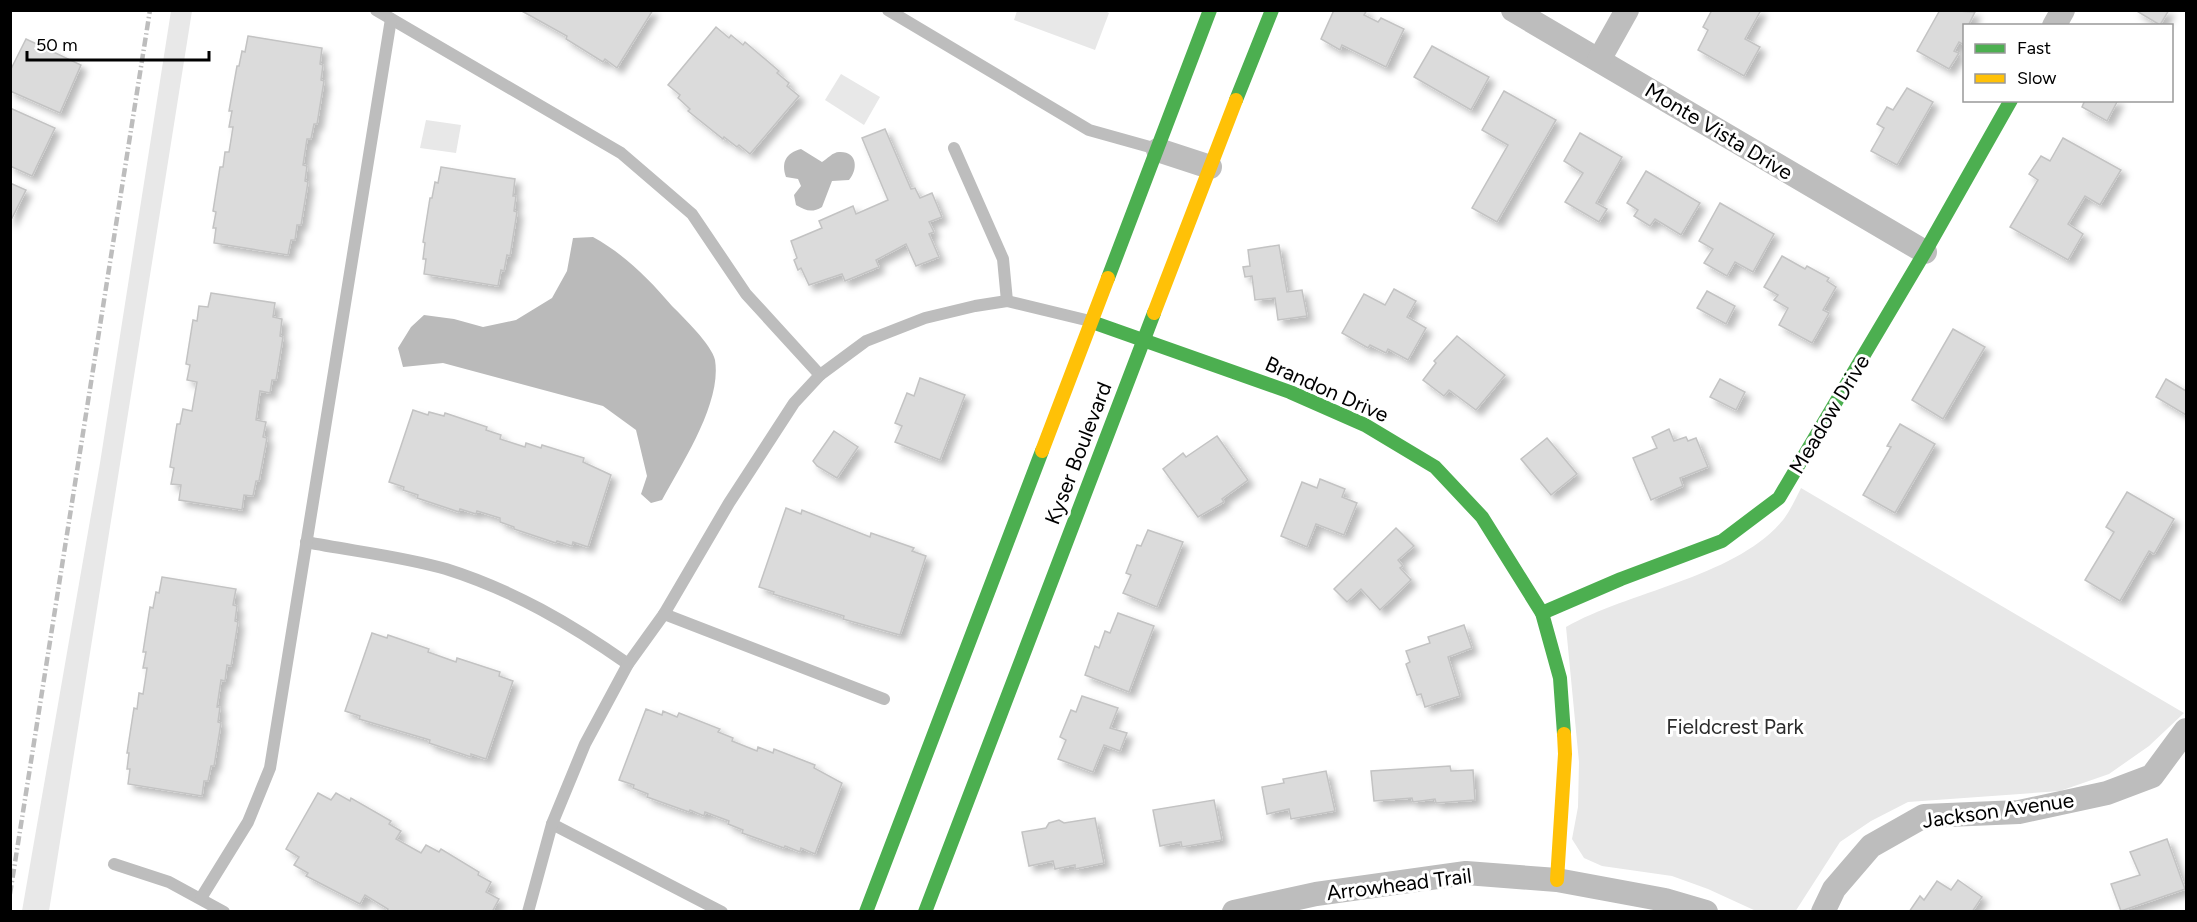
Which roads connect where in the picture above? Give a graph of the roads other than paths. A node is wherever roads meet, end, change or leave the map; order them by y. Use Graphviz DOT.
graph roads {
  1 [pos="376,10"];
  2 [pos="888,10"];
  3 [pos="1210,10"];
  4 [pos="1272,10"];
  5 [pos="1513,10"];
  6 [pos="1627,10"];
  7 [pos="2063,10"];
  8 [pos="391,20"];
  9 [pos="2055,24"];
  10 [pos="1599,60"];
  11 [pos="2010,102"];
  12 [pos="954,148"];
  13 [pos="1158,150"];
  14 [pos="1210,167"];
  15 [pos="1925,252"];
  16 [pos="1007,301"];
  17 [pos="1092,322"];
  18 [pos="1145,339"];
  19 [pos="820,375"];
  20 [pos="306,542"];
  21 [pos="1542,613"];
  22 [pos="664,614"];
  23 [pos="628,664"];
  24 [pos="884,699"];
  25 [pos="2187,730"];
  26 [pos="552,824"];
  27 [pos="114,864"];
  28 [pos="1557,879"];
  29 [pos="201,898"];
  30 [pos="224,912"];
  31 [pos="528,912"];
  32 [pos="722,912"];
  33 [pos="866,912"];
  34 [pos="925,912"];
  35 [pos="1234,912"];
  36 [pos="1706,912"];
  37 [pos="1823,912"];
  1 -- 8 [label="lane"];
  2 -- 13 [label="lane"];
  3 -- 13 [label="street, Kyser Boulevard"];
  4 -- 14 [label="street, Kyser Boulevard"];
  5 -- 10 [label="street, Monte Vista Drive"];
  6 -- 10 [label="street"];
  7 -- 9 [label="street"];
  8 -- 19 [label="lane"];
  8 -- 20 [label="lane"];
  10 -- 15 [label="street, Monte Vista Drive"];
  11 -- 15 [label="street, Meadow Drive"];
  12 -- 16 [label="lane"];
  13 -- 14 [label="street"];
  13 -- 17 [label="street, Kyser Boulevard"];
  14 -- 18 [label="street, Kyser Boulevard"];
  15 -- 21 [label="street, Meadow Drive"];
  16 -- 17 [label="lane"];
  16 -- 19 [label="lane"];
  17 -- 18 [label="street, Brandon Drive"];
  17 -- 33 [label="street, Kyser Boulevard"];
  18 -- 21 [label="street, Brandon Drive"];
  18 -- 34 [label="street, Kyser Boulevard"];
  19 -- 22 [label="lane"];
  20 -- 23 [label="lane"];
  20 -- 29 [label="lane"];
  21 -- 28 [label="street, Brandon Drive"];
  22 -- 23 [label="lane"];
  22 -- 24 [label="lane"];
  23 -- 26 [label="lane"];
  25 -- 37 [label="street, Jackson Avenue"];
  26 -- 31 [label="lane"];
  26 -- 32 [label="lane"];
  27 -- 29 [label="lane"];
  28 -- 35 [label="street, Arrowhead Trail"];
  28 -- 36 [label="street, Arrowhead Trail"];
  29 -- 30 [label="lane"];
}
